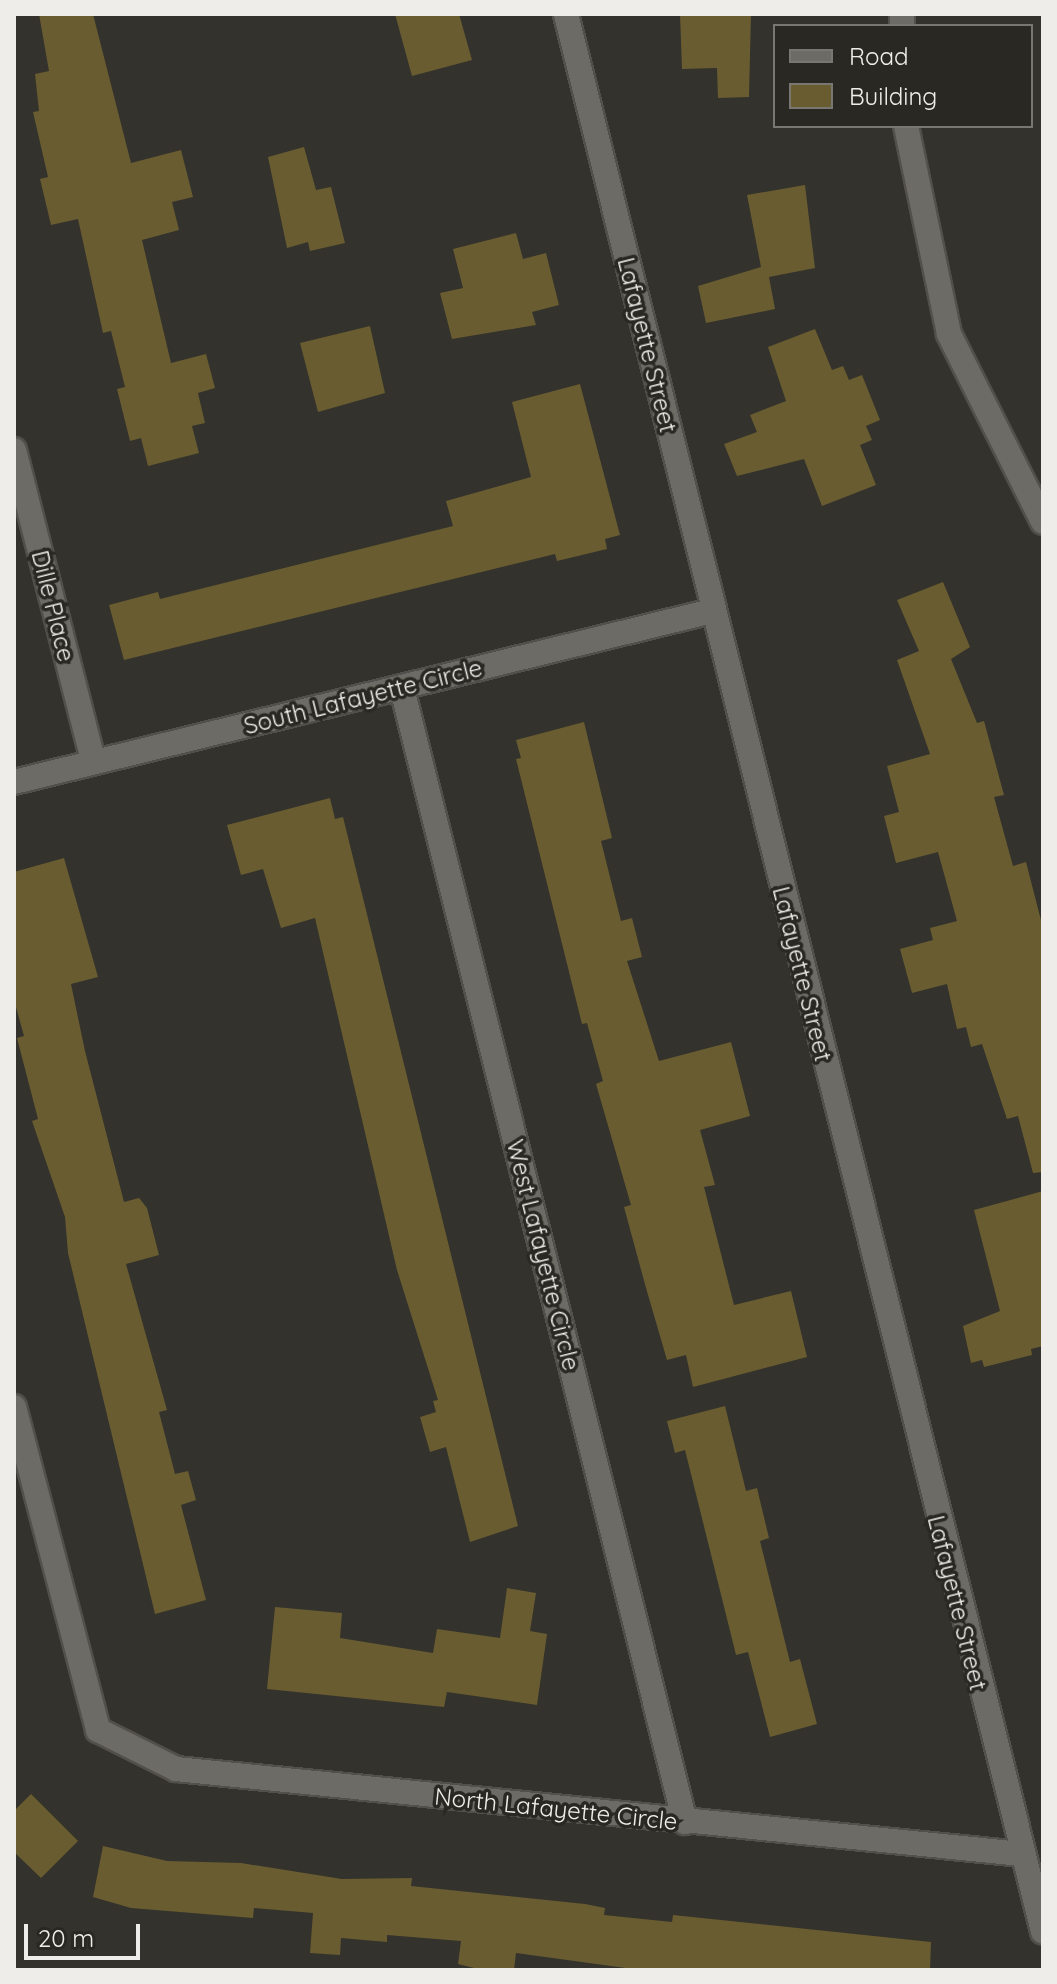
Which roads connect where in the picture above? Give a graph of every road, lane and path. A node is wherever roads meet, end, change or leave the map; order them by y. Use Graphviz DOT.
graph roads {
  1 [pos="566,14"];
  2 [pos="906,128"];
  3 [pos="14,450"];
  4 [pos="1043,522"];
  5 [pos="712,611"];
  6 [pos="402,688"];
  7 [pos="93,761"];
  8 [pos="14,782"];
  9 [pos="14,1407"];
  10 [pos="685,1822"];
  11 [pos="1022,1854"];
  12 [pos="1043,1932"];
  1 -- 5 [label="street, Lafayette Street"];
  2 -- 4 [label="street"];
  3 -- 7 [label="street, Dille Place"];
  5 -- 6 [label="street, South Lafayette Circle"];
  5 -- 11 [label="street, Lafayette Street"];
  6 -- 7 [label="street, South Lafayette Circle"];
  6 -- 10 [label="street, West Lafayette Circle"];
  7 -- 8 [label="street, South Lafayette Circle"];
  9 -- 10 [label="street, North Lafayette Circle"];
  10 -- 11 [label="street, North Lafayette Circle"];
  11 -- 12 [label="street, Lafayette Street"];
}
